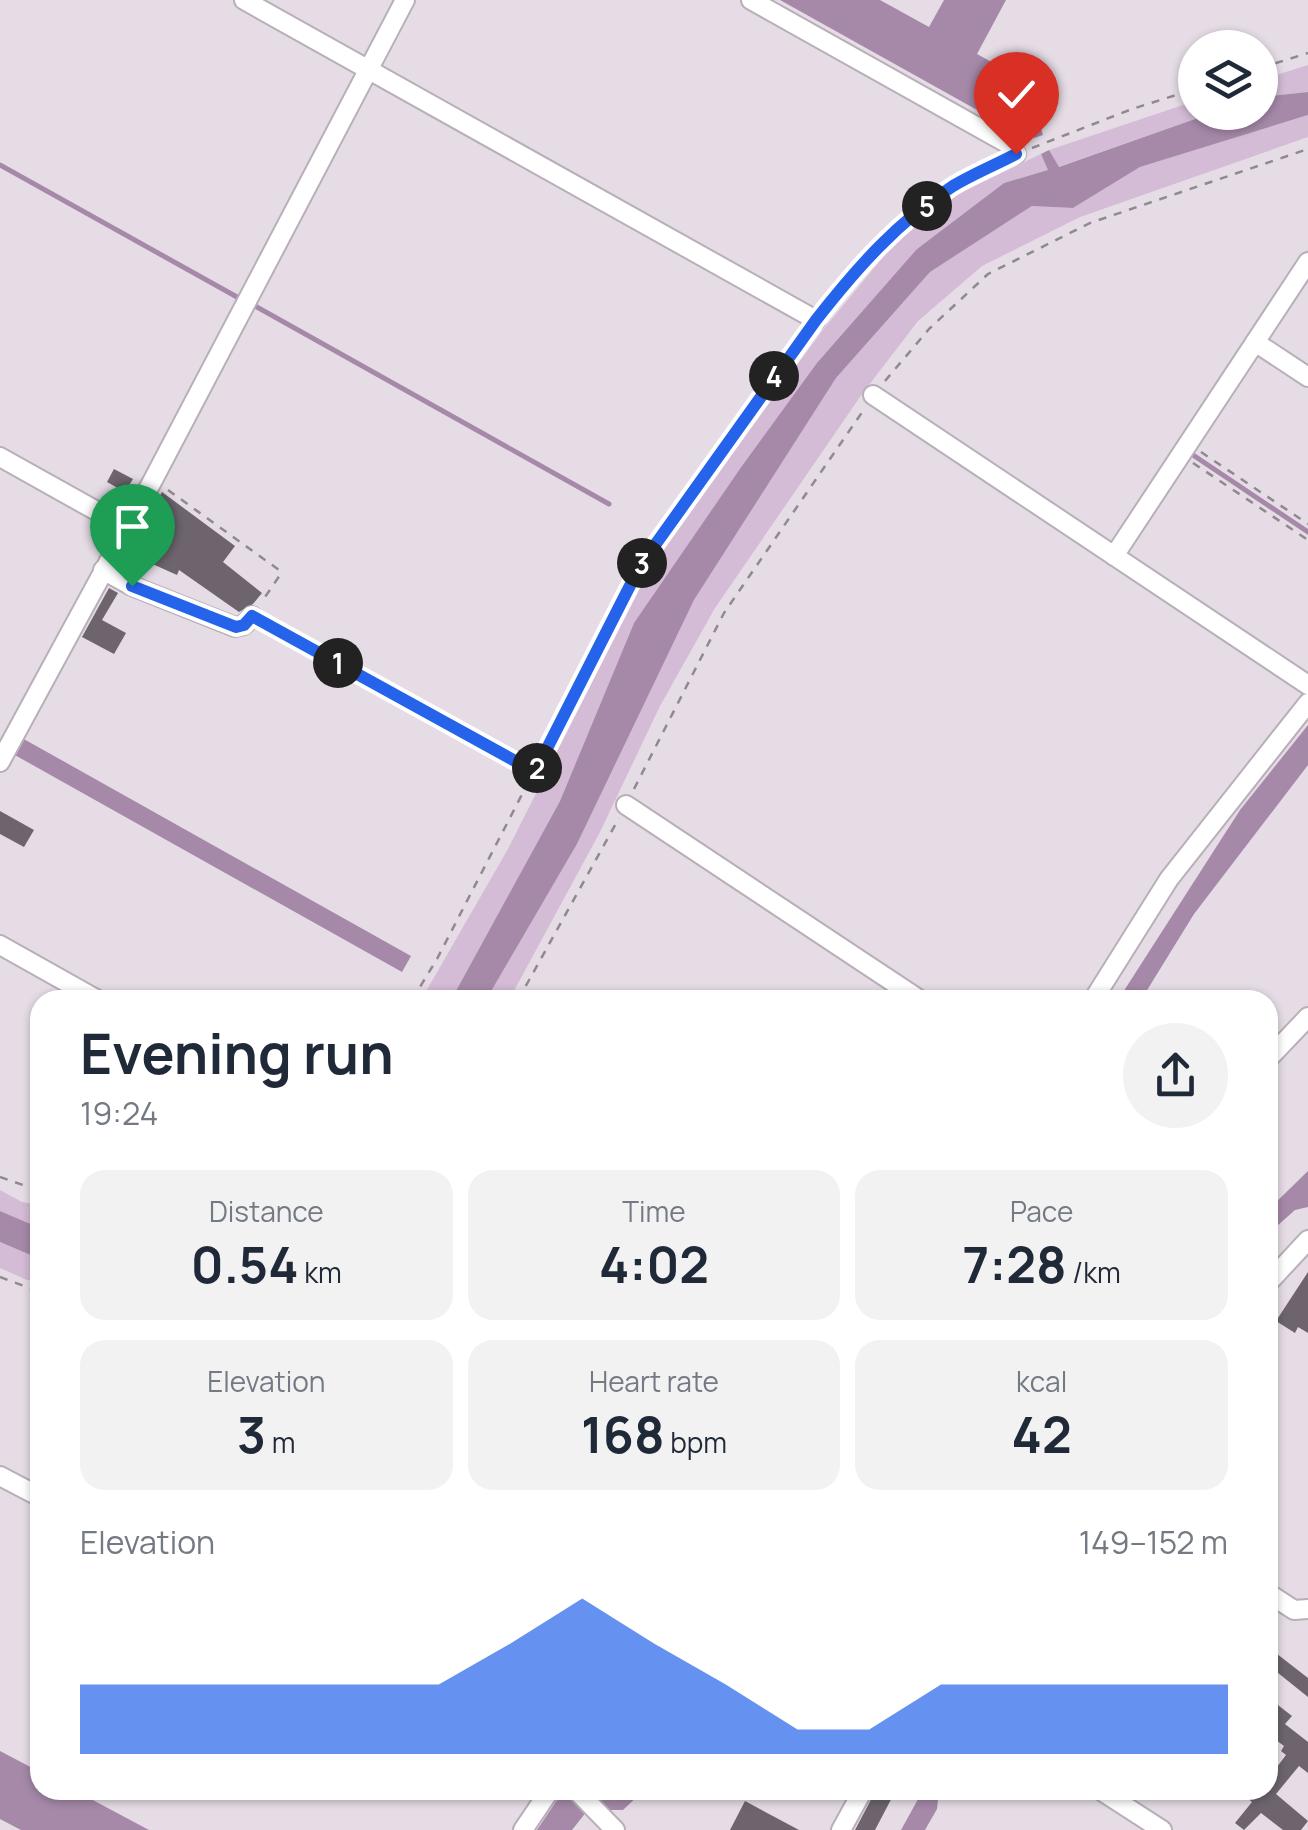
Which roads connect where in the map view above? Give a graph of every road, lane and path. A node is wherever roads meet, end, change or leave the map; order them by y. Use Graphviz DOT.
graph roads {
  1 [pos="244,0"];
  2 [pos="405,0"];
  3 [pos="751,0"];
  4 [pos="1308,53"];
  5 [pos="1278,62"];
  6 [pos="369,69"];
  7 [pos="1178,94"];
  8 [pos="1308,149"];
  9 [pos="1016,154"];
  10 [pos="1308,262"];
  11 [pos="816,320"];
  12 [pos="1255,342"];
  13 [pos="1308,377"];
  14 [pos="873,396"];
  15 [pos="1184,449"];
  16 [pos="0,457"];
  17 [pos="153,480"];
  18 [pos="1308,524"];
  19 [pos="127,528"];
  20 [pos="1308,540"];
  21 [pos="1114,556"];
  22 [pos="103,570"];
  23 [pos="252,616"];
  24 [pos="1308,685"];
  25 [pos="1308,704"];
  26 [pos="0,762"];
  27 [pos="535,772"];
  28 [pos="626,805"];
  29 [pos="0,945"];
  30 [pos="80,990"];
  31 [pos="417,990"];
  32 [pos="524,990"];
  33 [pos="905,990"];
  34 [pos="1099,990"];
  35 [pos="1308,1017"];
  36 [pos="1278,1048"];
  37 [pos="0,1176"];
  38 [pos="30,1187"];
  39 [pos="1308,1240"];
  40 [pos="1278,1272"];
  41 [pos="0,1277"];
  42 [pos="30,1288"];
  43 [pos="0,1476"];
  44 [pos="30,1492"];
  45 [pos="1278,1600"];
  46 [pos="1308,1609"];
  47 [pos="543,1800"];
  48 [pos="586,1800"];
  49 [pos="858,1800"];
  50 [pos="1116,1800"];
  51 [pos="523,1830"];
  52 [pos="615,1830"];
  53 [pos="841,1830"];
  54 [pos="1162,1830"];
  1 -- 6 [label="street"];
  2 -- 6 [label="street"];
  3 -- 9 [label="street"];
  4 -- 5 [label="path"];
  6 -- 11 [label="street"];
  6 -- 17 [label="street"];
  7 -- 9 [label="path"];
  8 -- 14 [label="path"];
  9 -- 11 [label="path"];
  10 -- 12 [label="street"];
  11 -- 27 [label="path"];
  12 -- 13 [label="street"];
  12 -- 15 [label="street"];
  14 -- 21 [label="street"];
  14 -- 28 [label="path"];
  15 -- 18 [label="path"];
  15 -- 20 [label="path"];
  15 -- 21 [label="street"];
  16 -- 19 [label="street"];
  17 -- 19 [label="street"];
  17 -- 23 [label="path"];
  19 -- 22 [label="street"];
  21 -- 24 [label="street"];
  22 -- 23 [label="street"];
  22 -- 26 [label="street"];
  23 -- 27 [label="path"];
  25 -- 34 [label="street"];
  27 -- 31 [label="path"];
  28 -- 32 [label="path"];
  28 -- 33 [label="street"];
  29 -- 30 [label="street"];
  35 -- 36 [label="street"];
  37 -- 38 [label="path"];
  39 -- 40 [label="street"];
  41 -- 42 [label="path"];
  43 -- 44 [label="street"];
  45 -- 46 [label="street"];
  47 -- 51 [label="street"];
  48 -- 52 [label="street"];
  49 -- 53 [label="street"];
  50 -- 54 [label="street"];
}
